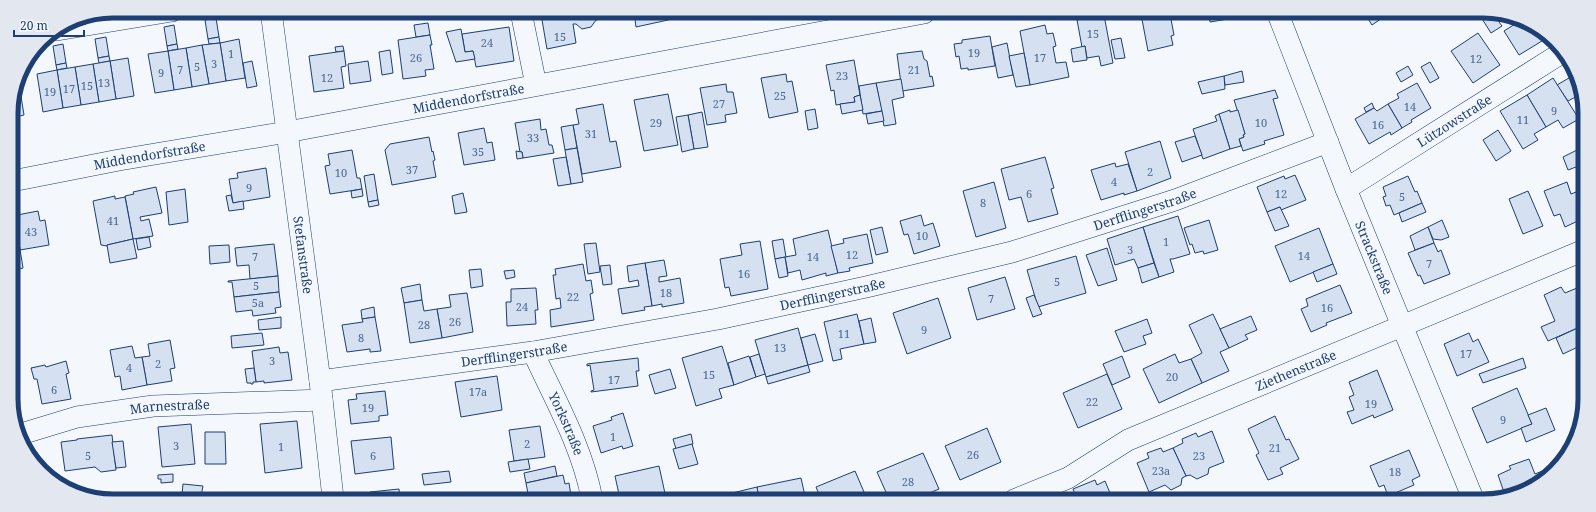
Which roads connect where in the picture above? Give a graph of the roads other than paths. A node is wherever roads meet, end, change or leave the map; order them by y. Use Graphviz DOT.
graph roads {
  1 [pos="130,18"];
  2 [pos="272,18"];
  3 [pos="522,18"];
  4 [pos="897,18"];
  5 [pos="1280,18"];
  6 [pos="72,27"];
  7 [pos="1558,55"];
  8 [pos="536,85"];
  9 [pos="287,132"];
  10 [pos="1328,142"];
  11 [pos="18,180"];
  12 [pos="1346,189"];
  13 [pos="1578,252"];
  14 [pos="1402,326"];
  15 [pos="534,352"];
  16 [pos="321,390"];
  17 [pos="25,433"];
  18 [pos="333,494"];
  19 [pos="591,494"];
  20 [pos="1029,494"];
  21 [pos="1471,494"];
  1 -- 6 [label="street"];
  2 -- 9 [label="street, Stefanstraße"];
  3 -- 8 [label="street"];
  4 -- 8 [label="street, Middendorfstraße"];
  5 -- 10 [label="street, Strackstraße"];
  7 -- 12 [label="street, Lützowstraße"];
  8 -- 9 [label="street, Middendorfstraße"];
  9 -- 11 [label="street, Middendorfstraße"];
  9 -- 16 [label="street, Stefanstraße"];
  10 -- 12 [label="street, Strackstraße"];
  10 -- 15 [label="street, Derfflingerstraße"];
  12 -- 14 [label="street, Strackstraße"];
  13 -- 14 [label="street, Ziethenstraße"];
  14 -- 20 [label="street, Ziethenstraße"];
  14 -- 21 [label="street, Strackstraße"];
  15 -- 16 [label="street, Derfflingerstraße"];
  15 -- 19 [label="street, Yorkstraße"];
  16 -- 17 [label="street, Marnestraße"];
  16 -- 18 [label="street, Stefanstraße"];
}
